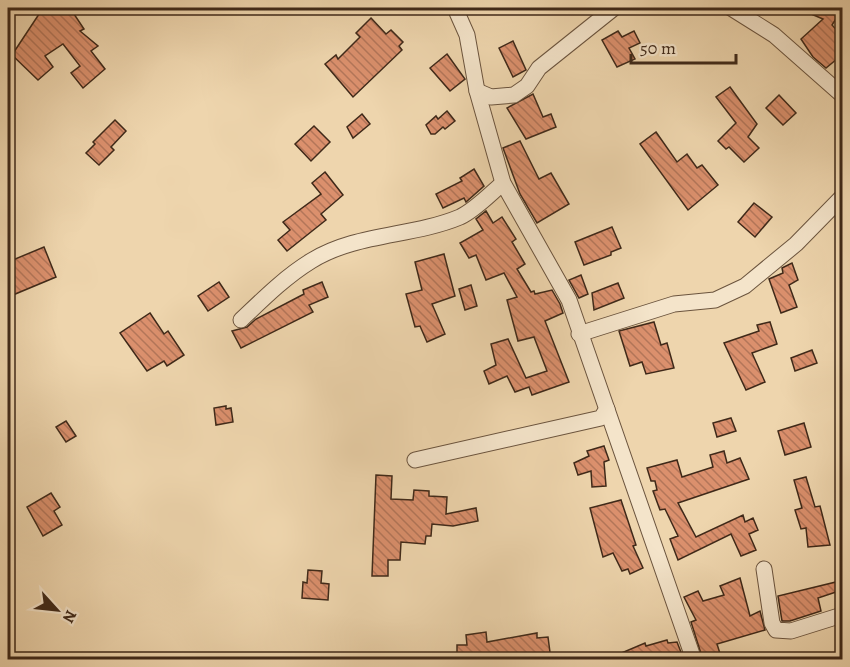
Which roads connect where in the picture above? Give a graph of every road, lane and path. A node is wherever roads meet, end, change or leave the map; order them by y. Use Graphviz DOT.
graph roads {
  1 [pos="455,8"];
  2 [pos="614,8"];
  3 [pos="731,8"];
  4 [pos="477,91"];
  5 [pos="843,95"];
  6 [pos="503,183"];
  7 [pos="843,197"];
  8 [pos="241,320"];
  9 [pos="579,334"];
  10 [pos="607,409"];
  11 [pos="416,460"];
  12 [pos="764,569"];
  13 [pos="843,615"];
  14 [pos="694,660"];
  1 -- 4 [label="street"];
  2 -- 4 [label="street"];
  3 -- 5 [label="street"];
  4 -- 6 [label="street"];
  6 -- 8 [label="street"];
  6 -- 9 [label="street"];
  7 -- 9 [label="street"];
  9 -- 10 [label="street"];
  10 -- 11 [label="street"];
  10 -- 14 [label="street"];
  12 -- 13 [label="street"];
}
